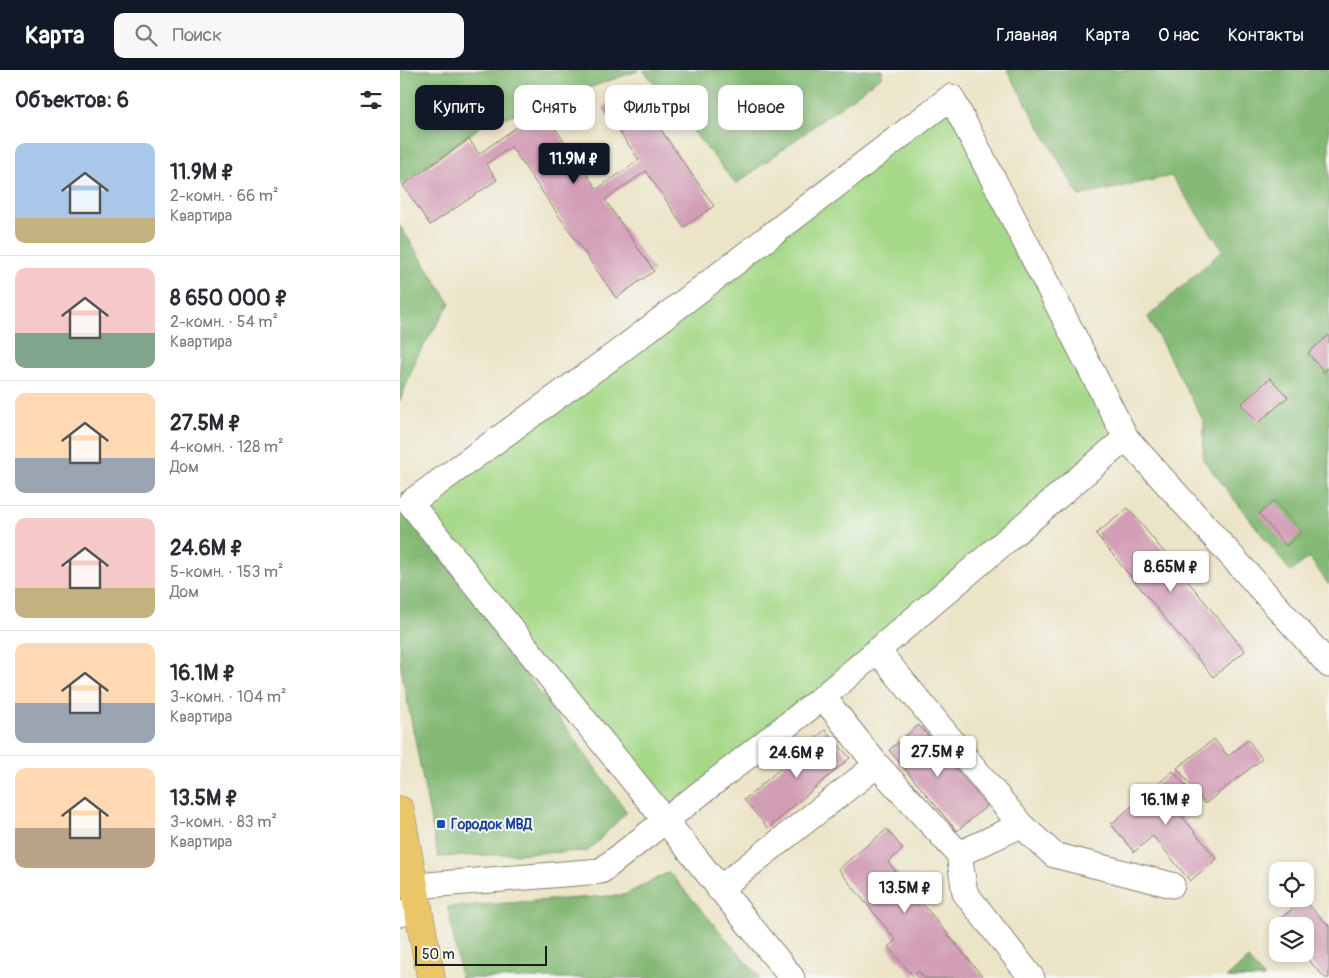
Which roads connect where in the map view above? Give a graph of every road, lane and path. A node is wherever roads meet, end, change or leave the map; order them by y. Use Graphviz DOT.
graph roads {
  1 [pos="1126,438"];
  2 [pos="405,504"];
  3 [pos="878,650"];
  4 [pos="1329,665"];
  5 [pos="823,697"];
  6 [pos="877,765"];
  7 [pos="400,810"];
  8 [pos="667,821"];
  9 [pos="1021,825"];
  10 [pos="959,854"];
  11 [pos="1172,885"];
  12 [pos="719,888"];
  13 [pos="411,902"];
  14 [pos="431,978"];
  15 [pos="792,978"];
  16 [pos="1032,978"];
  1 -- 2 [label="lane"];
  1 -- 3 [label="lane"];
  1 -- 4 [label="lane"];
  2 -- 8 [label="lane"];
  3 -- 5 [label="lane"];
  3 -- 9 [label="lane"];
  5 -- 6 [label="lane"];
  5 -- 8 [label="lane"];
  6 -- 10 [label="lane"];
  6 -- 12 [label="lane"];
  7 -- 13 [label="main road"];
  8 -- 12 [label="lane"];
  8 -- 13 [label="lane"];
  9 -- 10 [label="lane"];
  9 -- 11 [label="lane"];
  10 -- 16 [label="lane"];
  12 -- 15 [label="lane"];
  13 -- 14 [label="main road"];
}
